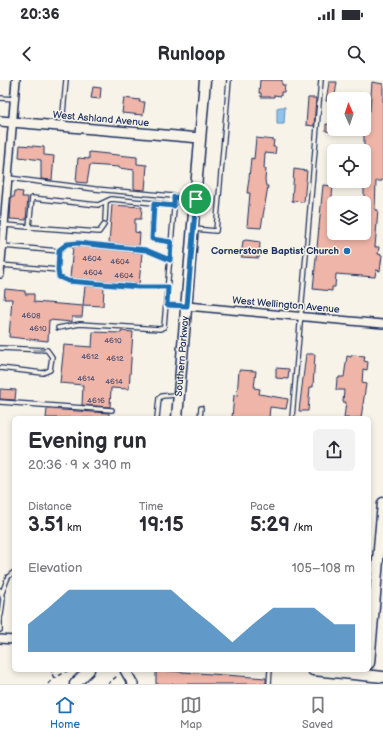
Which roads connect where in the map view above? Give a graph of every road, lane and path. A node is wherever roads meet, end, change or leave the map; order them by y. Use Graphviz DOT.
graph roads {
  1 [pos="16,80"];
  2 [pos="66,80"];
  3 [pos="205,80"];
  4 [pos="229,80"];
  5 [pos="321,80"];
  6 [pos="0,98"];
  7 [pos="15,99"];
  8 [pos="0,121"];
  9 [pos="13,122"];
  10 [pos="62,126"];
  11 [pos="200,138"];
  12 [pos="9,178"];
  13 [pos="174,197"];
  14 [pos="196,199"];
  15 [pos="106,202"];
  16 [pos="154,204"];
  17 [pos="174,206"];
  18 [pos="105,220"];
  19 [pos="4,225"];
  20 [pos="104,225"];
  21 [pos="29,227"];
  22 [pos="194,229"];
  23 [pos="171,242"];
  24 [pos="3,246"];
  25 [pos="59,250"];
  26 [pos="170,260"];
  27 [pos="1,265"];
  28 [pos="58,270"];
  29 [pos="0,274"];
  30 [pos="168,287"];
  31 [pos="167,305"];
  32 [pos="187,306"];
  33 [pos="300,316"];
  34 [pos="383,324"];
  35 [pos="58,328"];
  36 [pos="0,348"];
  37 [pos="0,368"];
  38 [pos="179,395"];
  39 [pos="0,402"];
  40 [pos="200,408"];
  41 [pos="112,410"];
  42 [pos="157,416"];
  43 [pos="177,416"];
  44 [pos="200,416"];
  45 [pos="292,416"];
  46 [pos="383,503"];
  47 [pos="12,574"];
  48 [pos="1,591"];
  49 [pos="1,615"];
  50 [pos="0,630"];
  51 [pos="0,639"];
  52 [pos="12,640"];
  53 [pos="371,640"];
  54 [pos="51,672"];
  55 [pos="66,672"];
  56 [pos="87,672"];
  57 [pos="126,672"];
  58 [pos="270,672"];
  59 [pos="331,672"];
  60 [pos="368,676"];
  61 [pos="116,677"];
  62 [pos="383,677"];
  63 [pos="54,678"];
  64 [pos="48,684"];
  65 [pos="75,684"];
  66 [pos="108,684"];
  67 [pos="133,684"];
  68 [pos="269,684"];
  1 -- 7 [label="street"];
  2 -- 10 [label="lane"];
  3 -- 11 [label="main road, Southern Parkway"];
  4 -- 22 [label="lane"];
  5 -- 33 [label="lane"];
  6 -- 7 [label="lane"];
  7 -- 9 [label="street"];
  8 -- 9 [label="street, West Ashland Avenue"];
  9 -- 10 [label="street, West Ashland Avenue"];
  9 -- 12 [label="street"];
  10 -- 11 [label="street, West Ashland Avenue"];
  11 -- 14 [label="main road, Southern Parkway"];
  12 -- 13 [label="lane"];
  12 -- 19 [label="street"];
  13 -- 14 [label="lane"];
  13 -- 17 [label="lane"];
  14 -- 22 [label="main road, Southern Parkway"];
  15 -- 16 [label="lane"];
  15 -- 18 [label="lane"];
  15 -- 21 [label="lane"];
  16 -- 17 [label="lane"];
  16 -- 23 [label="lane"];
  17 -- 23 [label="lane"];
  19 -- 21 [label="lane"];
  19 -- 24 [label="street"];
  20 -- 21 [label="lane"];
  22 -- 32 [label="main road, Southern Parkway"];
  23 -- 26 [label="lane"];
  24 -- 25 [label="lane"];
  24 -- 27 [label="street"];
  25 -- 26 [label="lane"];
  25 -- 28 [label="lane"];
  26 -- 30 [label="lane"];
  27 -- 28 [label="lane"];
  27 -- 29 [label="street"];
  28 -- 30 [label="lane"];
  30 -- 31 [label="lane"];
  31 -- 32 [label="lane"];
  31 -- 35 [label="lane"];
  32 -- 33 [label="street, West Wellington Avenue"];
  32 -- 38 [label="main road, Southern Parkway"];
  33 -- 34 [label="street, West Wellington Avenue"];
  33 -- 45 [label="lane"];
  36 -- 37 [label="lane, one-way"];
  38 -- 42 [label="lane"];
  38 -- 43 [label="main road, Southern Parkway"];
  39 -- 41 [label="lane"];
  40 -- 44 [label="lane"];
  46 -- 53 [label="main road"];
  47 -- 48 [label="lane"];
  48 -- 49 [label="lane"];
  49 -- 50 [label="lane"];
  51 -- 52 [label="street"];
  54 -- 63 [label="path"];
  55 -- 63 [label="path"];
  56 -- 65 [label="main road"];
  57 -- 67 [label="street"];
  58 -- 68 [label="lane"];
  59 -- 60 [label="main road"];
  60 -- 62 [label="main road"];
  61 -- 66 [label="path"];
  63 -- 64 [label="path"];
}
